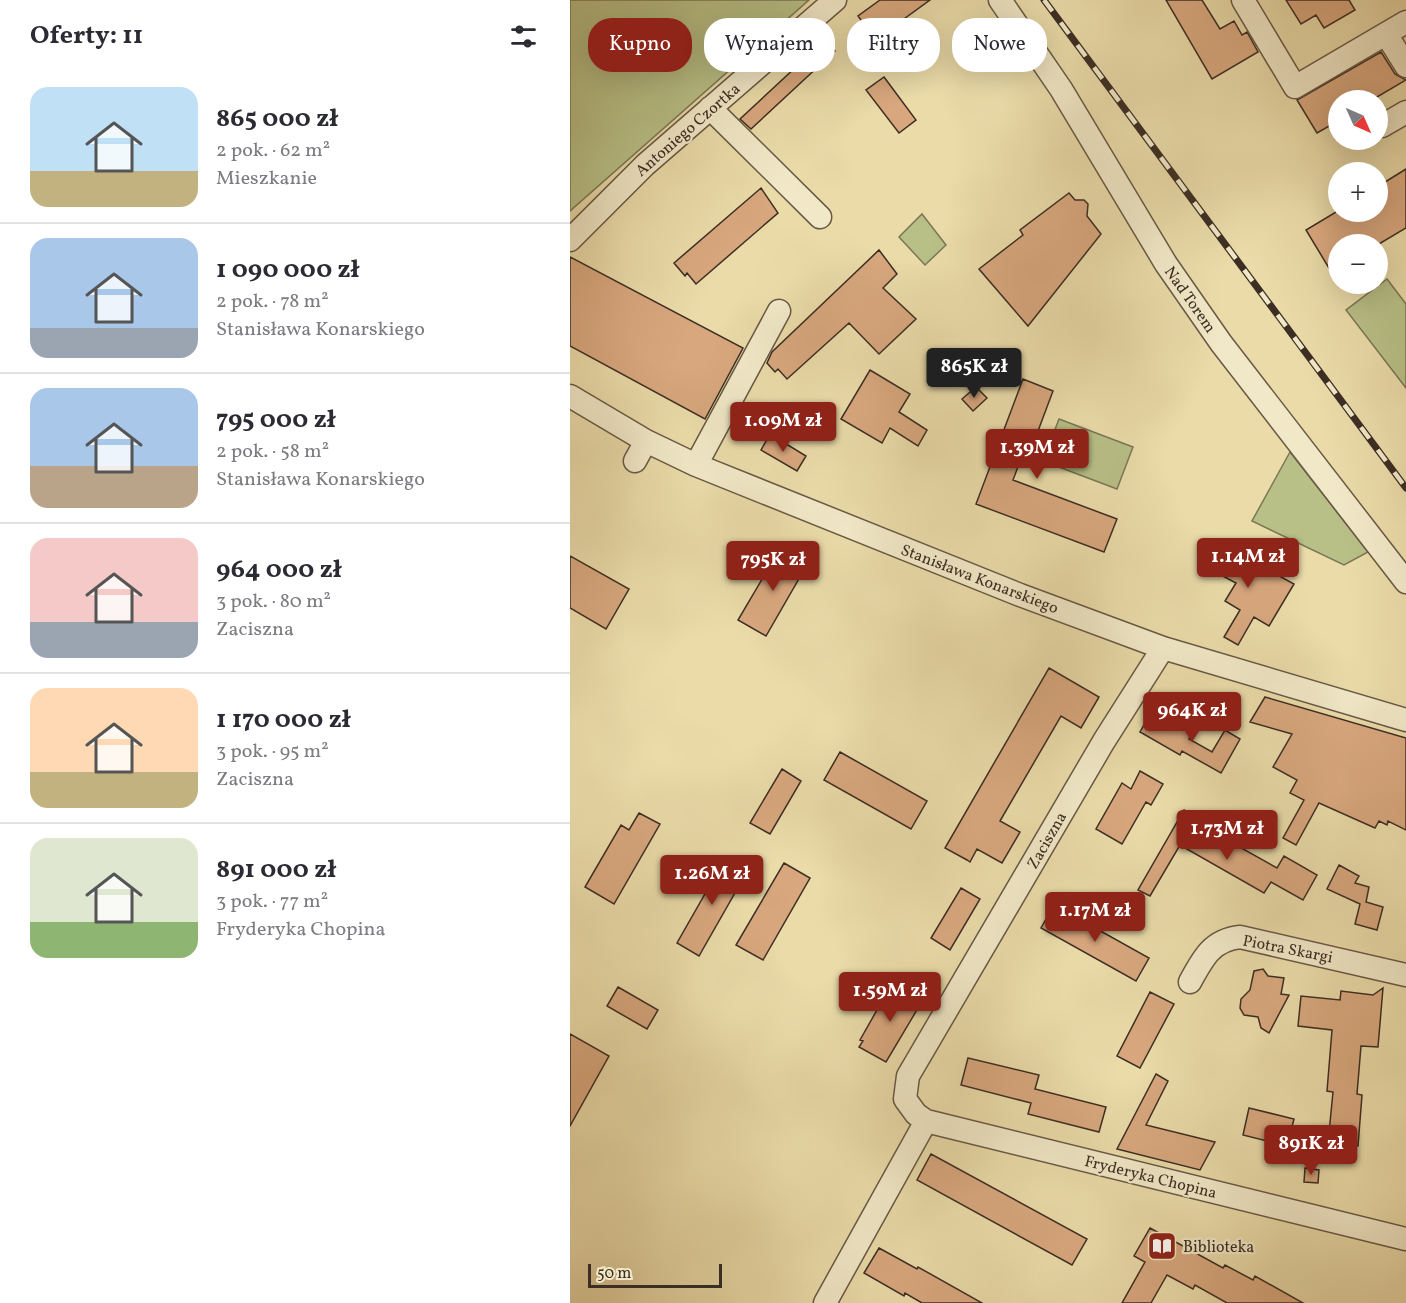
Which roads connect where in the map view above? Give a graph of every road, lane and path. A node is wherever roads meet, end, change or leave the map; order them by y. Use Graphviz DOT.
graph roads {
  1 [pos="835,0"];
  2 [pos="1000,0"];
  3 [pos="1243,0"];
  4 [pos="1406,22"];
  5 [pos="1386,33"];
  6 [pos="1406,66"];
  7 [pos="710,108"];
  8 [pos="1406,112"];
  9 [pos="1388,122"];
  10 [pos="820,218"];
  11 [pos="570,240"];
  12 [pos="779,311"];
  13 [pos="570,396"];
  14 [pos="646,441"];
  15 [pos="635,461"];
  16 [pos="696,465"];
  17 [pos="1406,582"];
  18 [pos="1163,648"];
  19 [pos="1406,720"];
  20 [pos="1406,975"];
  21 [pos="1190,982"];
  22 [pos="926,1121"];
  23 [pos="1406,1239"];
  24 [pos="825,1303"];
  1 -- 7 [label="street, Antoniego Czortka"];
  2 -- 17 [label="street, Nad Torem"];
  3 -- 5 [label="street"];
  4 -- 5 [label="street"];
  5 -- 6 [label="street"];
  7 -- 10 [label="street"];
  7 -- 11 [label="street, Antoniego Czortka"];
  8 -- 9 [label="street"];
  12 -- 16 [label="street"];
  13 -- 14 [label="street, Stanisława Konarskiego"];
  14 -- 15 [label="street"];
  14 -- 16 [label="street, Stanisława Konarskiego"];
  16 -- 18 [label="street, Stanisława Konarskiego"];
  18 -- 19 [label="street, Stanisława Konarskiego"];
  18 -- 22 [label="street, Zaciszna"];
  20 -- 21 [label="street, Piotra Skargi"];
  22 -- 23 [label="street, Fryderyka Chopina"];
  22 -- 24 [label="street"];
}
